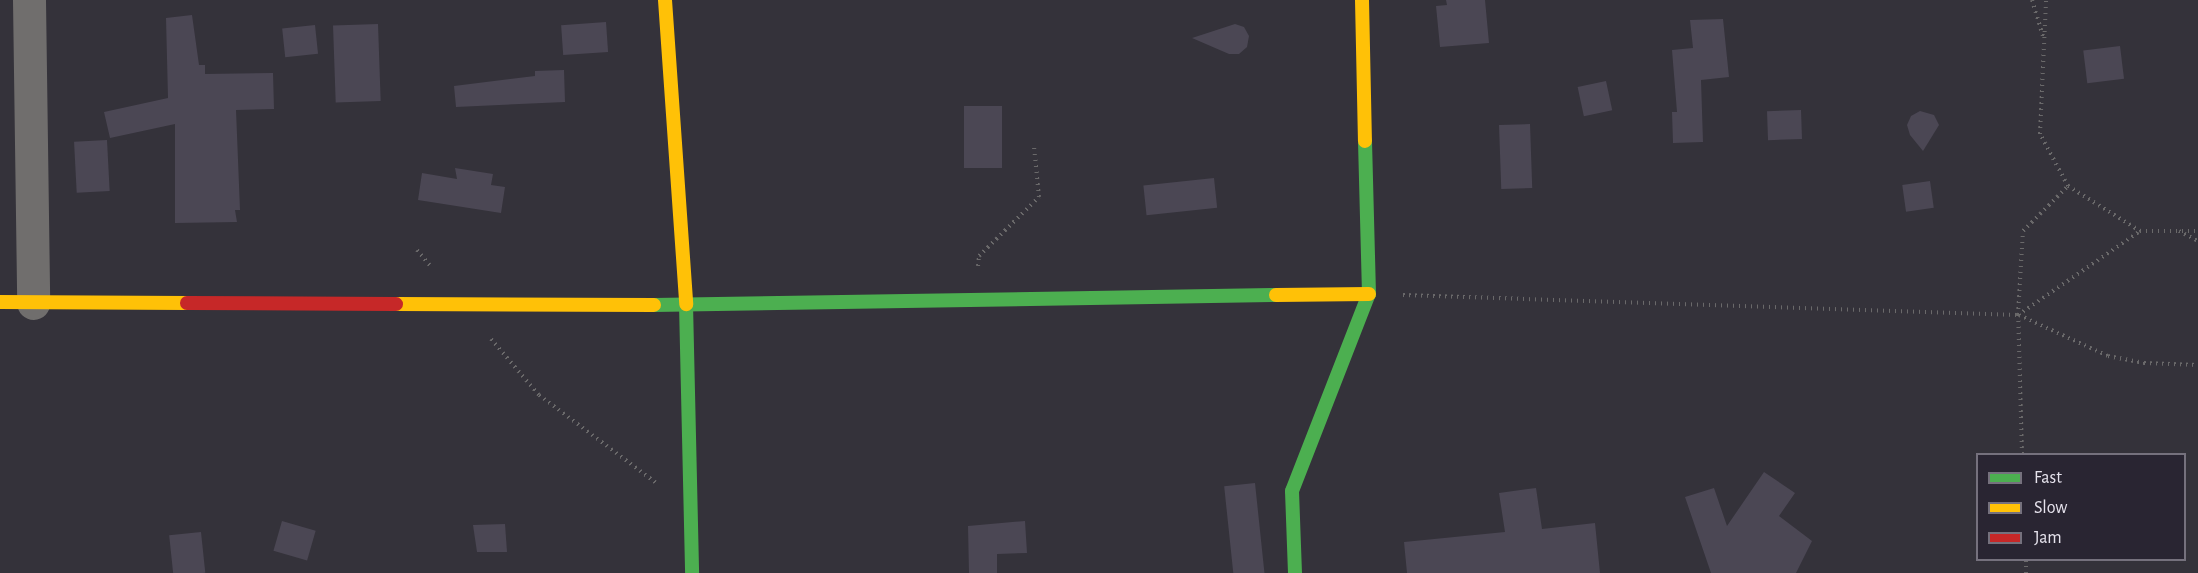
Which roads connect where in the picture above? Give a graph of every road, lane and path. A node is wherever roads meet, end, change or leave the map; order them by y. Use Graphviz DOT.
graph roads {
  1 [pos="29,0"];
  2 [pos="665,0"];
  3 [pos="1362,0"];
  4 [pos="2032,0"];
  5 [pos="2046,0"];
  6 [pos="2045,41"];
  7 [pos="1034,147"];
  8 [pos="2068,186"];
  9 [pos="2140,231"];
  10 [pos="2178,231"];
  11 [pos="2198,231"];
  12 [pos="2198,241"];
  13 [pos="417,250"];
  14 [pos="1370,294"];
  15 [pos="977,300"];
  16 [pos="0,302"];
  17 [pos="33,303"];
  18 [pos="461,304"];
  19 [pos="686,305"];
  20 [pos="2018,315"];
  21 [pos="2198,365"];
  22 [pos="2022,453"];
  23 [pos="691,510"];
  24 [pos="692,573"];
  25 [pos="1295,573"];
  1 -- 17 [label="street"];
  2 -- 19 [label="street"];
  3 -- 14 [label="street"];
  4 -- 6 [label="path"];
  5 -- 6 [label="path"];
  6 -- 8 [label="path"];
  7 -- 15 [label="path"];
  8 -- 9 [label="path"];
  8 -- 20 [label="path"];
  9 -- 10 [label="path"];
  9 -- 20 [label="path"];
  10 -- 11 [label="path"];
  10 -- 12 [label="path"];
  13 -- 18 [label="path"];
  14 -- 15 [label="street"];
  14 -- 20 [label="path"];
  14 -- 25 [label="street"];
  15 -- 19 [label="street"];
  16 -- 17 [label="street"];
  17 -- 18 [label="street"];
  18 -- 19 [label="street"];
  18 -- 23 [label="path"];
  19 -- 23 [label="street"];
  20 -- 21 [label="path"];
  20 -- 22 [label="path"];
  23 -- 24 [label="street"];
}
